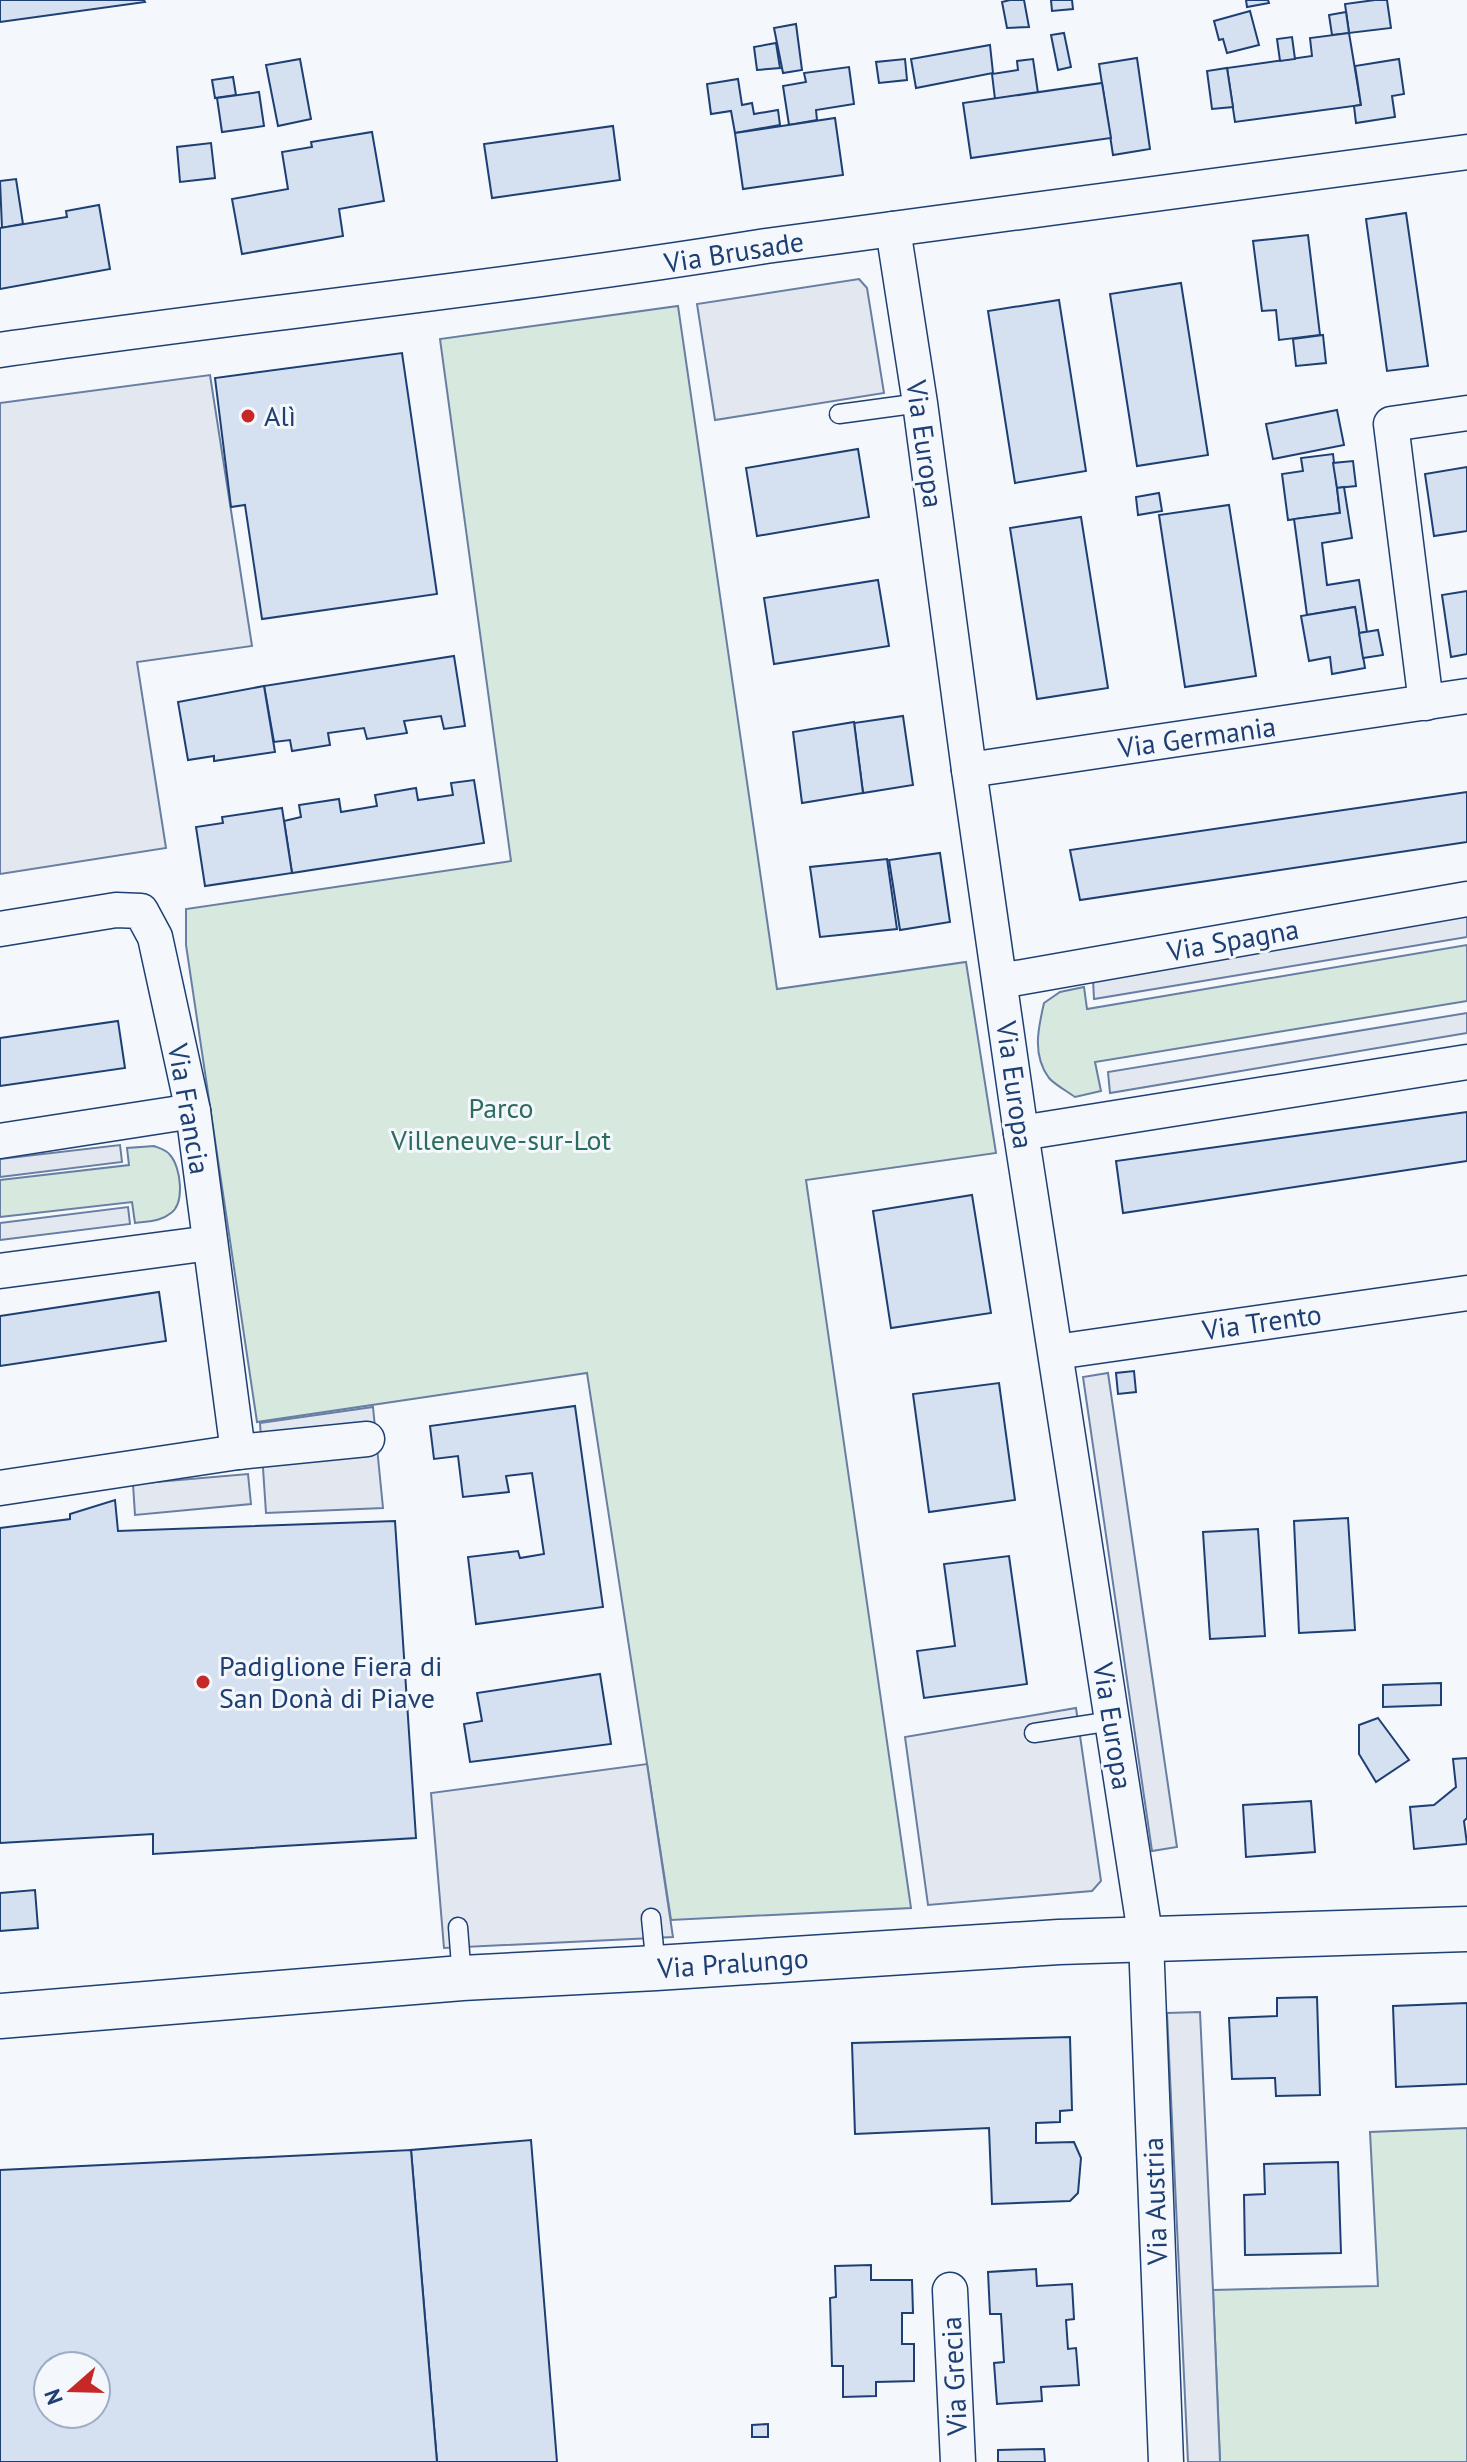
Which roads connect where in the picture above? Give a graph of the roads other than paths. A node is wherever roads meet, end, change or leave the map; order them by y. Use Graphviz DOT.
graph roads {
  1 [pos="1467,152"];
  2 [pos="893,229"];
  3 [pos="0,350"];
  4 [pos="920,403"];
  5 [pos="1467,413"];
  6 [pos="839,414"];
  7 [pos="1467,696"];
  8 [pos="1426,703"];
  9 [pos="969,770"];
  10 [pos="1467,899"];
  11 [pos="0,929"];
  12 [pos="1000,981"];
  13 [pos="1467,1062"];
  14 [pos="193,1111"];
  15 [pos="1021,1133"];
  16 [pos="0,1141"];
  17 [pos="210,1243"];
  18 [pos="0,1271"];
  19 [pos="1467,1293"];
  20 [pos="1056,1352"];
  21 [pos="367,1439"];
  22 [pos="238,1452"];
  23 [pos="0,1488"];
  24 [pos="1112,1721"];
  25 [pos="1034,1733"];
  26 [pos="651,1918"];
  27 [pos="458,1927"];
  28 [pos="1467,1929"];
  29 [pos="1146,1940"];
  30 [pos="656,1968"];
  31 [pos="462,1978"];
  32 [pos="0,2016"];
  33 [pos="950,2290"];
  34 [pos="958,2462"];
  35 [pos="1166,2462"];
  1 -- 2 [label="street, Via Brusade"];
  2 -- 3 [label="street, Via Brusade"];
  2 -- 4 [label="street, Via Europa"];
  4 -- 6 [label="lane"];
  4 -- 9 [label="street, Via Europa"];
  5 -- 8 [label="street"];
  7 -- 8 [label="street, Via Germania"];
  8 -- 9 [label="street, Via Germania"];
  9 -- 12 [label="street, Via Europa"];
  10 -- 12 [label="street, Via Spagna"];
  11 -- 14 [label="street, Via Francia"];
  12 -- 15 [label="street, Via Europa"];
  13 -- 15 [label="street"];
  14 -- 16 [label="street"];
  14 -- 17 [label="street, Via Francia"];
  15 -- 20 [label="street, Via Europa"];
  17 -- 18 [label="street"];
  17 -- 22 [label="street, Via Francia"];
  19 -- 20 [label="street, Via Trento"];
  20 -- 24 [label="street, Via Europa"];
  21 -- 22 [label="street"];
  22 -- 23 [label="street"];
  24 -- 25 [label="lane"];
  24 -- 29 [label="street, Via Europa"];
  26 -- 30 [label="lane"];
  27 -- 31 [label="lane"];
  28 -- 29 [label="street, Via Pralungo"];
  29 -- 30 [label="street, Via Pralungo"];
  29 -- 35 [label="street, Via Austria"];
  30 -- 31 [label="street, Via Pralungo"];
  31 -- 32 [label="street, Via Pralungo"];
  33 -- 34 [label="street, Via Grecia"];
}
